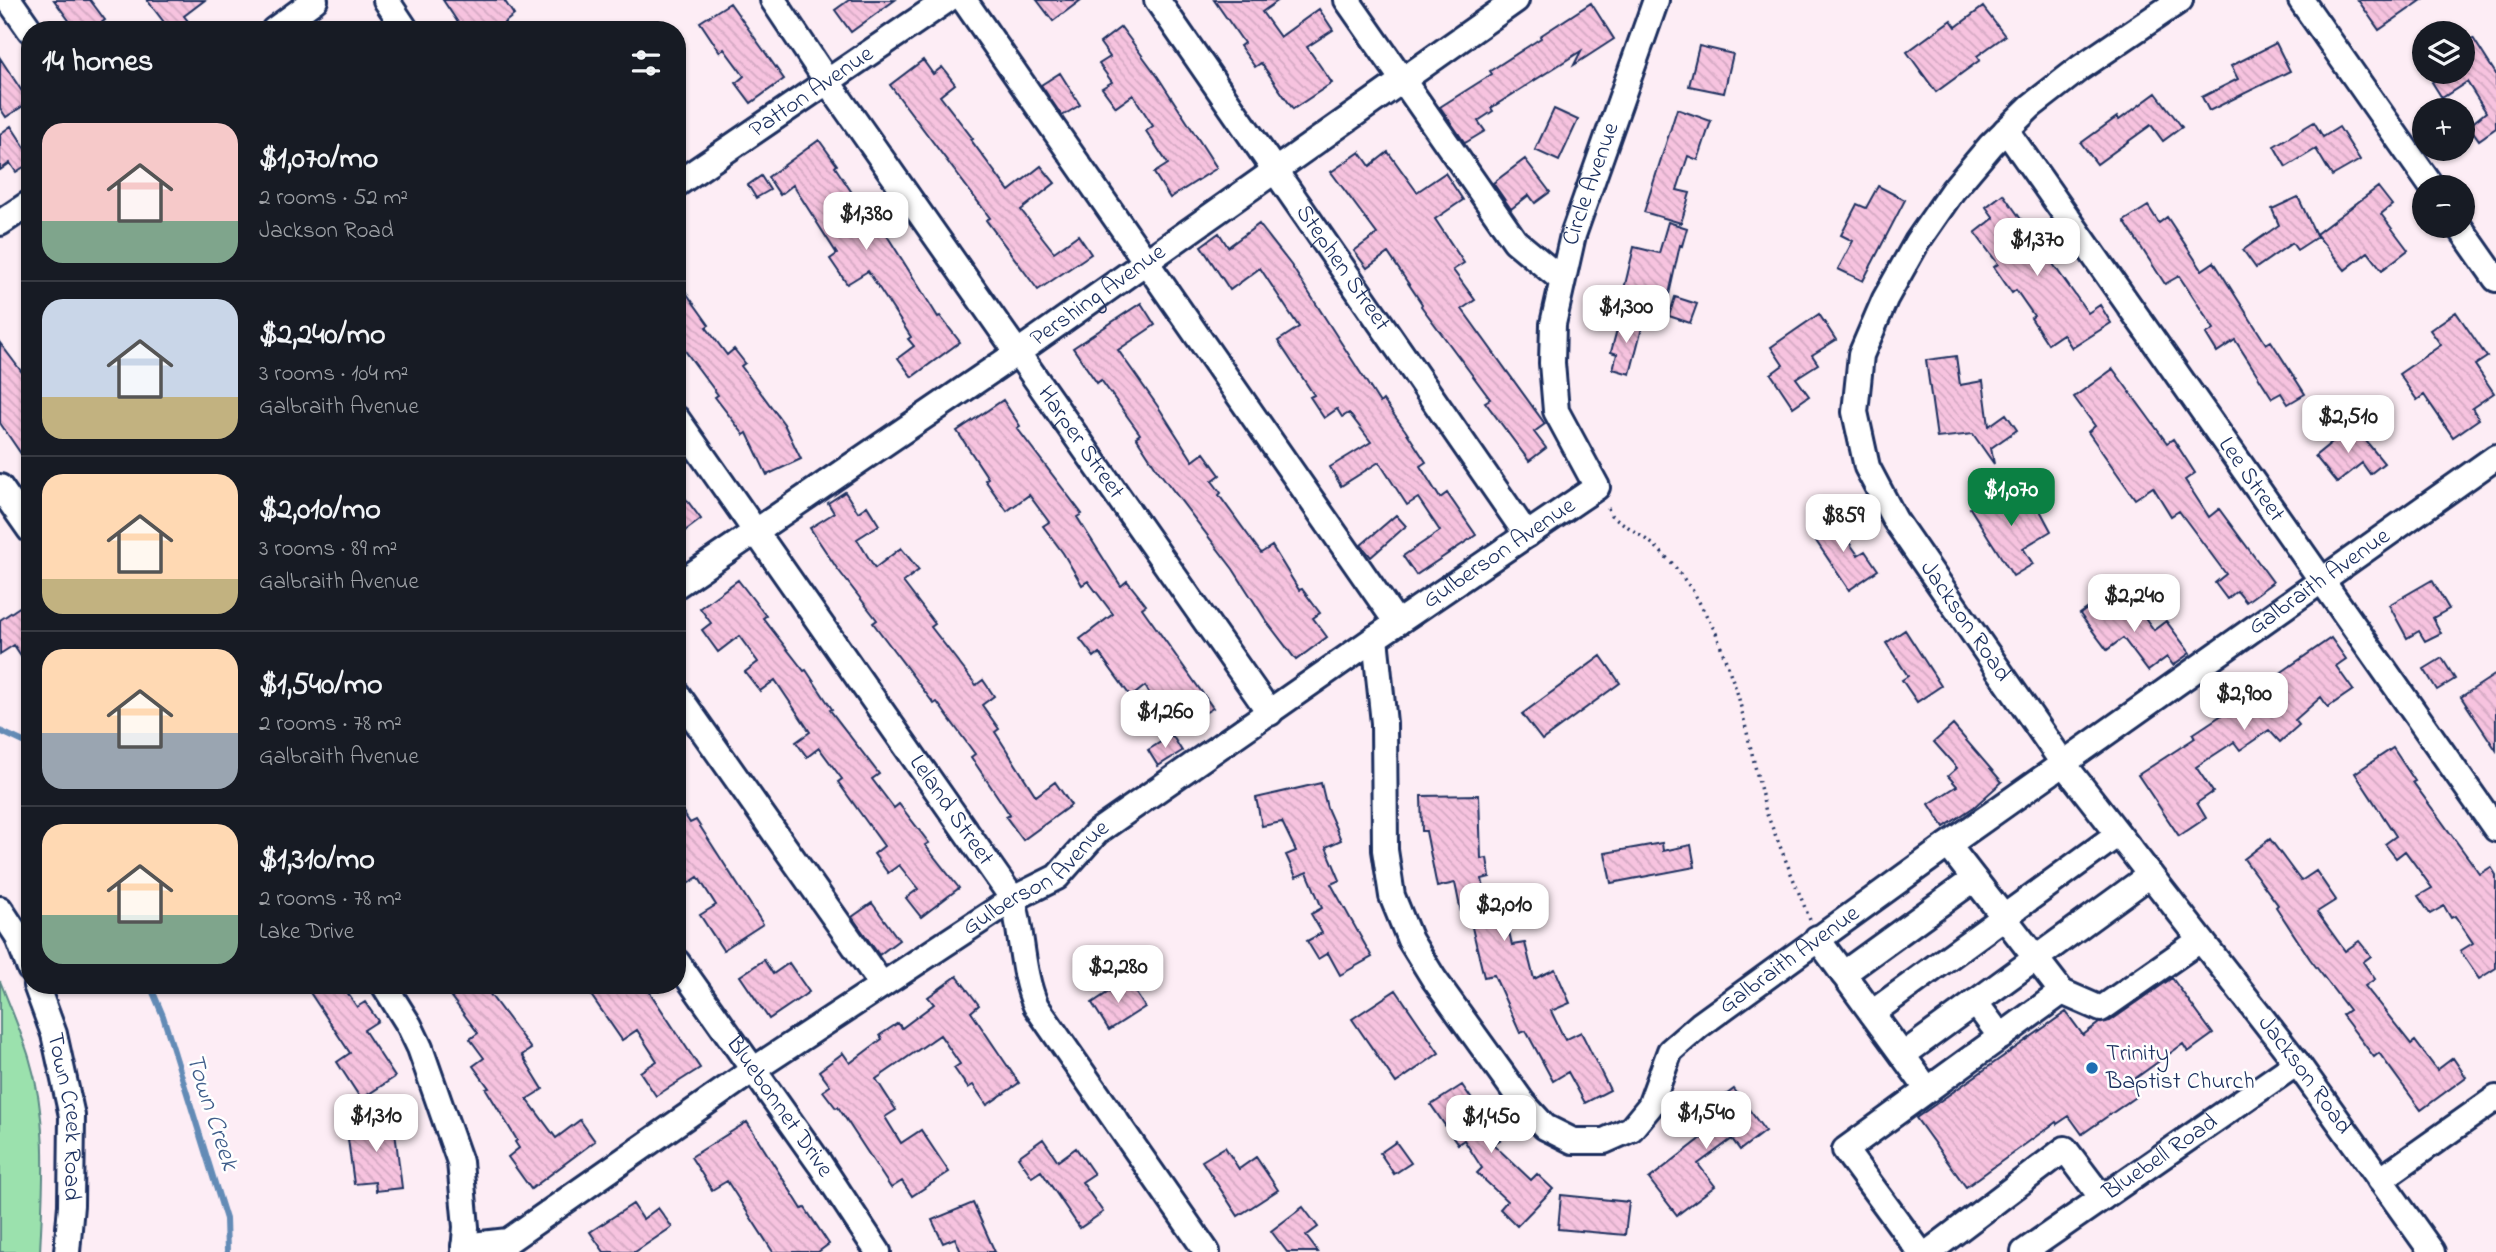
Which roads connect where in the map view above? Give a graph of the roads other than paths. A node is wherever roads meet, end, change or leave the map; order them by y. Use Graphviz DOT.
graph roads {
  1 [pos="9,0"];
  2 [pos="315,0"];
  3 [pos="386,0"];
  4 [pos="773,0"];
  5 [pos="947,0"];
  6 [pos="964,0"];
  7 [pos="1157,0"];
  8 [pos="1347,0"];
  9 [pos="1516,0"];
  10 [pos="1656,0"];
  11 [pos="2180,0"];
  12 [pos="2301,0"];
  13 [pos="24,21"];
  14 [pos="286,21"];
  15 [pos="400,21"];
  16 [pos="827,81"];
  17 [pos="1403,81"];
  18 [pos="2006,131"];
  19 [pos="1277,171"];
  20 [pos="2424,175"];
  21 [pos="686,178"];
  22 [pos="21,208"];
  23 [pos="0,223"];
  24 [pos="2467,238"];
  25 [pos="1147,263"];
  26 [pos="2496,279"];
  27 [pos="1562,280"];
  28 [pos="1017,353"];
  29 [pos="686,432"];
  30 [pos="2496,457"];
  31 [pos="0,487"];
  32 [pos="1597,487"];
  33 [pos="21,517"];
  34 [pos="755,531"];
  35 [pos="1527,535"];
  36 [pos="686,579"];
  37 [pos="2322,580"];
  38 [pos="1397,623"];
  39 [pos="1375,638"];
  40 [pos="686,707"];
  41 [pos="1270,713"];
  42 [pos="2063,763"];
  43 [pos="2496,829"];
  44 [pos="2118,834"];
  45 [pos="1948,845"];
  46 [pos="2150,876"];
  47 [pos="1974,879"];
  48 [pos="1013,899"];
  49 [pos="0,909"];
  50 [pos="2004,917"];
  51 [pos="1817,939"];
  52 [pos="2200,940"];
  53 [pos="21,945"];
  54 [pos="2037,958"];
  55 [pos="1843,974"];
  56 [pos="686,975"];
  57 [pos="882,985"];
  58 [pos="2062,992"];
  59 [pos="39,994"];
  60 [pos="390,994"];
  61 [pos="1975,1002"];
  62 [pos="1872,1013"];
  63 [pos="2001,1037"];
  64 [pos="1903,1055"];
  65 [pos="2297,1063"];
  66 [pos="753,1070"];
  67 [pos="1928,1090"];
  68 [pos="2496,1098"];
  69 [pos="2380,1180"];
  70 [pos="2102,1198"];
  71 [pos="514,1246"];
  72 [pos="464,1249"];
  73 [pos="67,1252"];
  74 [pos="878,1252"];
  75 [pos="1207,1252"];
  76 [pos="1920,1252"];
  77 [pos="1929,1252"];
  78 [pos="2024,1252"];
  79 [pos="2432,1252"];
  1 -- 13 [label="street"];
  2 -- 14 [label="street"];
  3 -- 15 [label="street"];
  4 -- 16 [label="street, Harper Street"];
  5 -- 16 [label="street, Patton Avenue"];
  6 -- 25 [label="street"];
  7 -- 19 [label="street, Stephen Street"];
  8 -- 17 [label="street"];
  9 -- 17 [label="street, Pershing Avenue"];
  10 -- 27 [label="street, Circle Avenue"];
  11 -- 18 [label="street, Jackson Road"];
  12 -- 20 [label="street"];
  16 -- 21 [label="street, Patton Avenue"];
  16 -- 28 [label="street, Harper Street"];
  17 -- 19 [label="street, Pershing Avenue"];
  17 -- 27 [label="street"];
  18 -- 37 [label="street, Lee Street"];
  18 -- 42 [label="street, Jackson Road"];
  19 -- 25 [label="street, Pershing Avenue"];
  19 -- 35 [label="street, Stephen Street"];
  22 -- 23 [label="street"];
  24 -- 26 [label="street"];
  25 -- 28 [label="street, Pershing Avenue"];
  25 -- 38 [label="street"];
  27 -- 32 [label="street, Circle Avenue"];
  28 -- 34 [label="street, Pershing Avenue"];
  28 -- 41 [label="street, Harper Street"];
  29 -- 34 [label="street, Leland Street"];
  30 -- 37 [label="street, Galbraith Avenue"];
  31 -- 33 [label="street"];
  32 -- 35 [label="street, Gulberson Avenue"];
  34 -- 36 [label="street, Pershing Avenue"];
  34 -- 48 [label="street, Leland Street"];
  35 -- 38 [label="street, Gulberson Avenue"];
  37 -- 42 [label="street, Galbraith Avenue"];
  37 -- 43 [label="street, Lee Street"];
  38 -- 39 [label="street, Gulberson Avenue"];
  39 -- 41 [label="street, Gulberson Avenue"];
  39 -- 51 [label="street, Galbraith Avenue"];
  40 -- 57 [label="street"];
  41 -- 48 [label="street, Gulberson Avenue"];
  42 -- 44 [label="street, Jackson Road"];
  42 -- 45 [label="street, Galbraith Avenue"];
  44 -- 46 [label="street, Jackson Road"];
  44 -- 50 [label="street"];
  45 -- 47 [label="street"];
  45 -- 51 [label="street, Galbraith Avenue"];
  46 -- 52 [label="street, Jackson Road"];
  46 -- 54 [label="street"];
  47 -- 50 [label="street"];
  47 -- 55 [label="street"];
  48 -- 57 [label="street, Gulberson Avenue"];
  48 -- 75 [label="street, Leland Street"];
  49 -- 53 [label="street"];
  50 -- 54 [label="street"];
  50 -- 62 [label="street"];
  51 -- 55 [label="street"];
  52 -- 58 [label="street"];
  52 -- 65 [label="street, Jackson Road"];
  54 -- 58 [label="street"];
  54 -- 61 [label="street"];
  55 -- 62 [label="street"];
  56 -- 66 [label="street, Bluebonnet Drive"];
  57 -- 66 [label="street, Gulberson Avenue"];
  58 -- 63 [label="street"];
  59 -- 73 [label="street, Town Creek Road"];
  60 -- 72 [label="street"];
  61 -- 63 [label="street"];
  61 -- 64 [label="street"];
  62 -- 64 [label="street"];
  63 -- 67 [label="street"];
  64 -- 67 [label="street"];
  65 -- 69 [label="street, Jackson Road"];
  65 -- 70 [label="street, Bluebell Road"];
  66 -- 71 [label="street, Gulberson Avenue"];
  66 -- 74 [label="street, Bluebonnet Drive"];
  67 -- 76 [label="street"];
  68 -- 69 [label="street"];
  69 -- 79 [label="street, Jackson Road"];
  70 -- 77 [label="street"];
  70 -- 78 [label="street, Bluebell Road"];
  71 -- 72 [label="street, Gulberson Avenue"];
}
